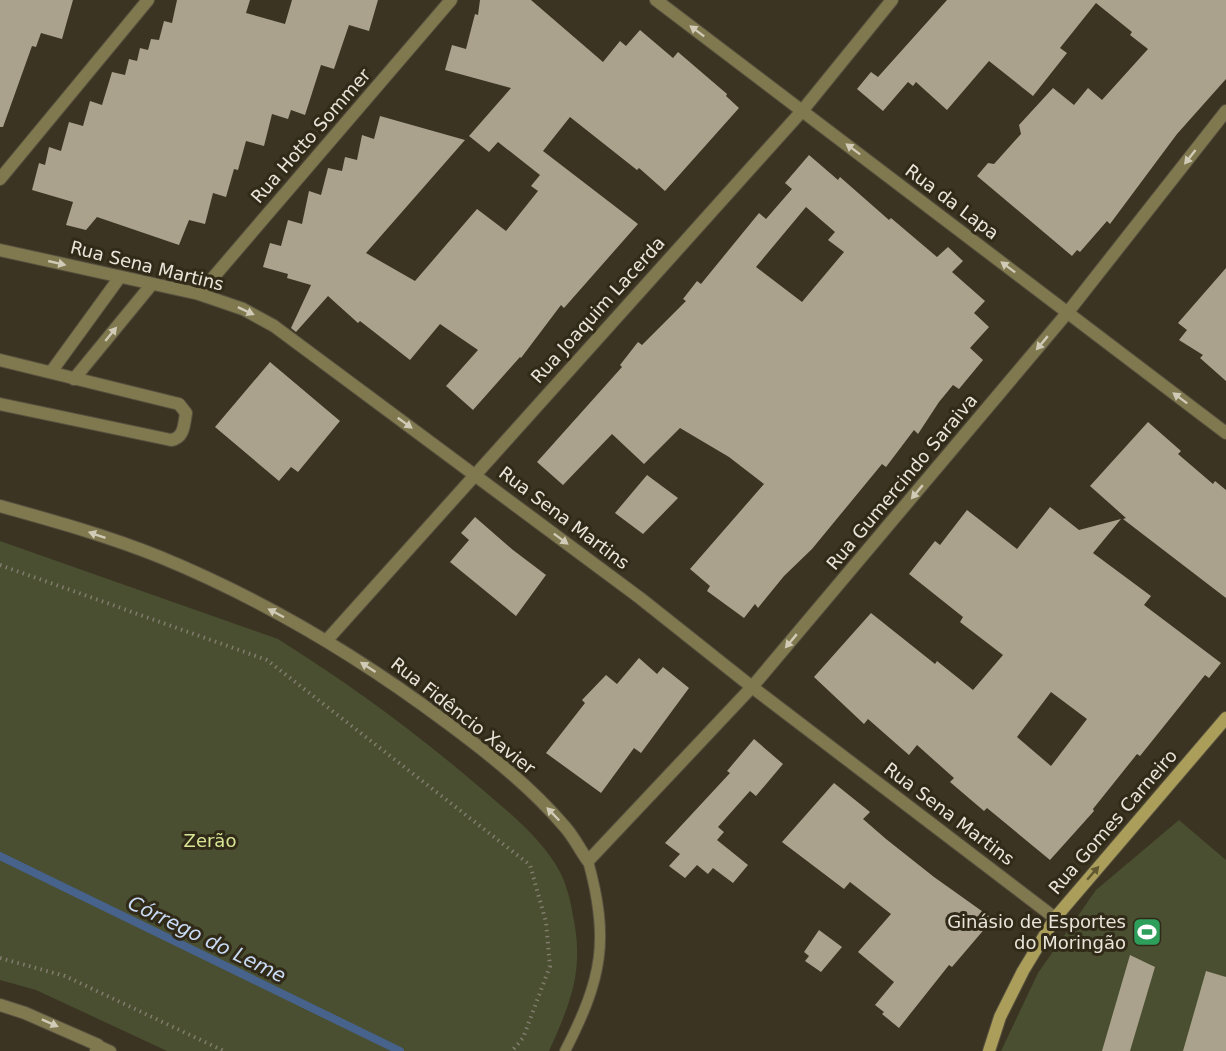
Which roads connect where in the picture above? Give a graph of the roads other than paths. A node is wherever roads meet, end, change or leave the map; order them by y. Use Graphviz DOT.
graph roads {
  1 [pos="148,0"];
  2 [pos="451,0"];
  3 [pos="656,0"];
  4 [pos="892,0"];
  5 [pos="802,111"];
  6 [pos="1226,111"];
  7 [pos="0,179"];
  8 [pos="0,250"];
  9 [pos="120,277"];
  10 [pos="152,284"];
  11 [pos="199,294"];
  12 [pos="1068,312"];
  13 [pos="0,360"];
  14 [pos="51,372"];
  15 [pos="74,379"];
  16 [pos="0,404"];
  17 [pos="1226,434"];
  18 [pos="475,474"];
  19 [pos="0,506"];
  20 [pos="327,640"];
  21 [pos="752,687"];
  22 [pos="1226,718"];
  23 [pos="588,861"];
  24 [pos="1055,918"];
  25 [pos="0,1005"];
  26 [pos="97,1048"];
  27 [pos="111,1051"];
  28 [pos="565,1051"];
  29 [pos="989,1051"];
  1 -- 7 [label="street"];
  2 -- 11 [label="street, Rua Hotto Sommer"];
  5 -- 3 [label="street, Rua da Lapa, one-way"];
  4 -- 5 [label="street, Rua Joaquim Lacerda"];
  12 -- 5 [label="street, Rua da Lapa, one-way"];
  5 -- 18 [label="street, Rua Joaquim Lacerda"];
  6 -- 12 [label="street, Rua Gumercindo Saraiva, one-way"];
  8 -- 9 [label="street, Rua Sena Martins, one-way"];
  9 -- 10 [label="street, Rua Sena Martins"];
  9 -- 14 [label="street"];
  10 -- 11 [label="street, Rua Sena Martins"];
  15 -- 10 [label="street, one-way"];
  11 -- 18 [label="street, Rua Sena Martins, one-way"];
  17 -- 12 [label="street, Rua da Lapa, one-way"];
  12 -- 21 [label="street, Rua Gumercindo Saraiva, one-way"];
  13 -- 14 [label="street"];
  14 -- 15 [label="street"];
  15 -- 16 [label="street"];
  18 -- 20 [label="street, Rua Joaquim Lacerda"];
  18 -- 21 [label="street, Rua Sena Martins, one-way"];
  20 -- 19 [label="street, Rua Fidêncio Xavier, one-way"];
  23 -- 20 [label="street, Rua Fidêncio Xavier, one-way"];
  21 -- 23 [label="street, Rua Gumercindo Saraiva"];
  21 -- 24 [label="street, Rua Sena Martins"];
  24 -- 22 [label="street, Rua Gomes Carneiro, one-way"];
  23 -- 28 [label="lane"];
  24 -- 29 [label="street, Rua Gomes Carneiro"];
  25 -- 26 [label="street, one-way"];
  26 -- 27 [label="lane"];
}
